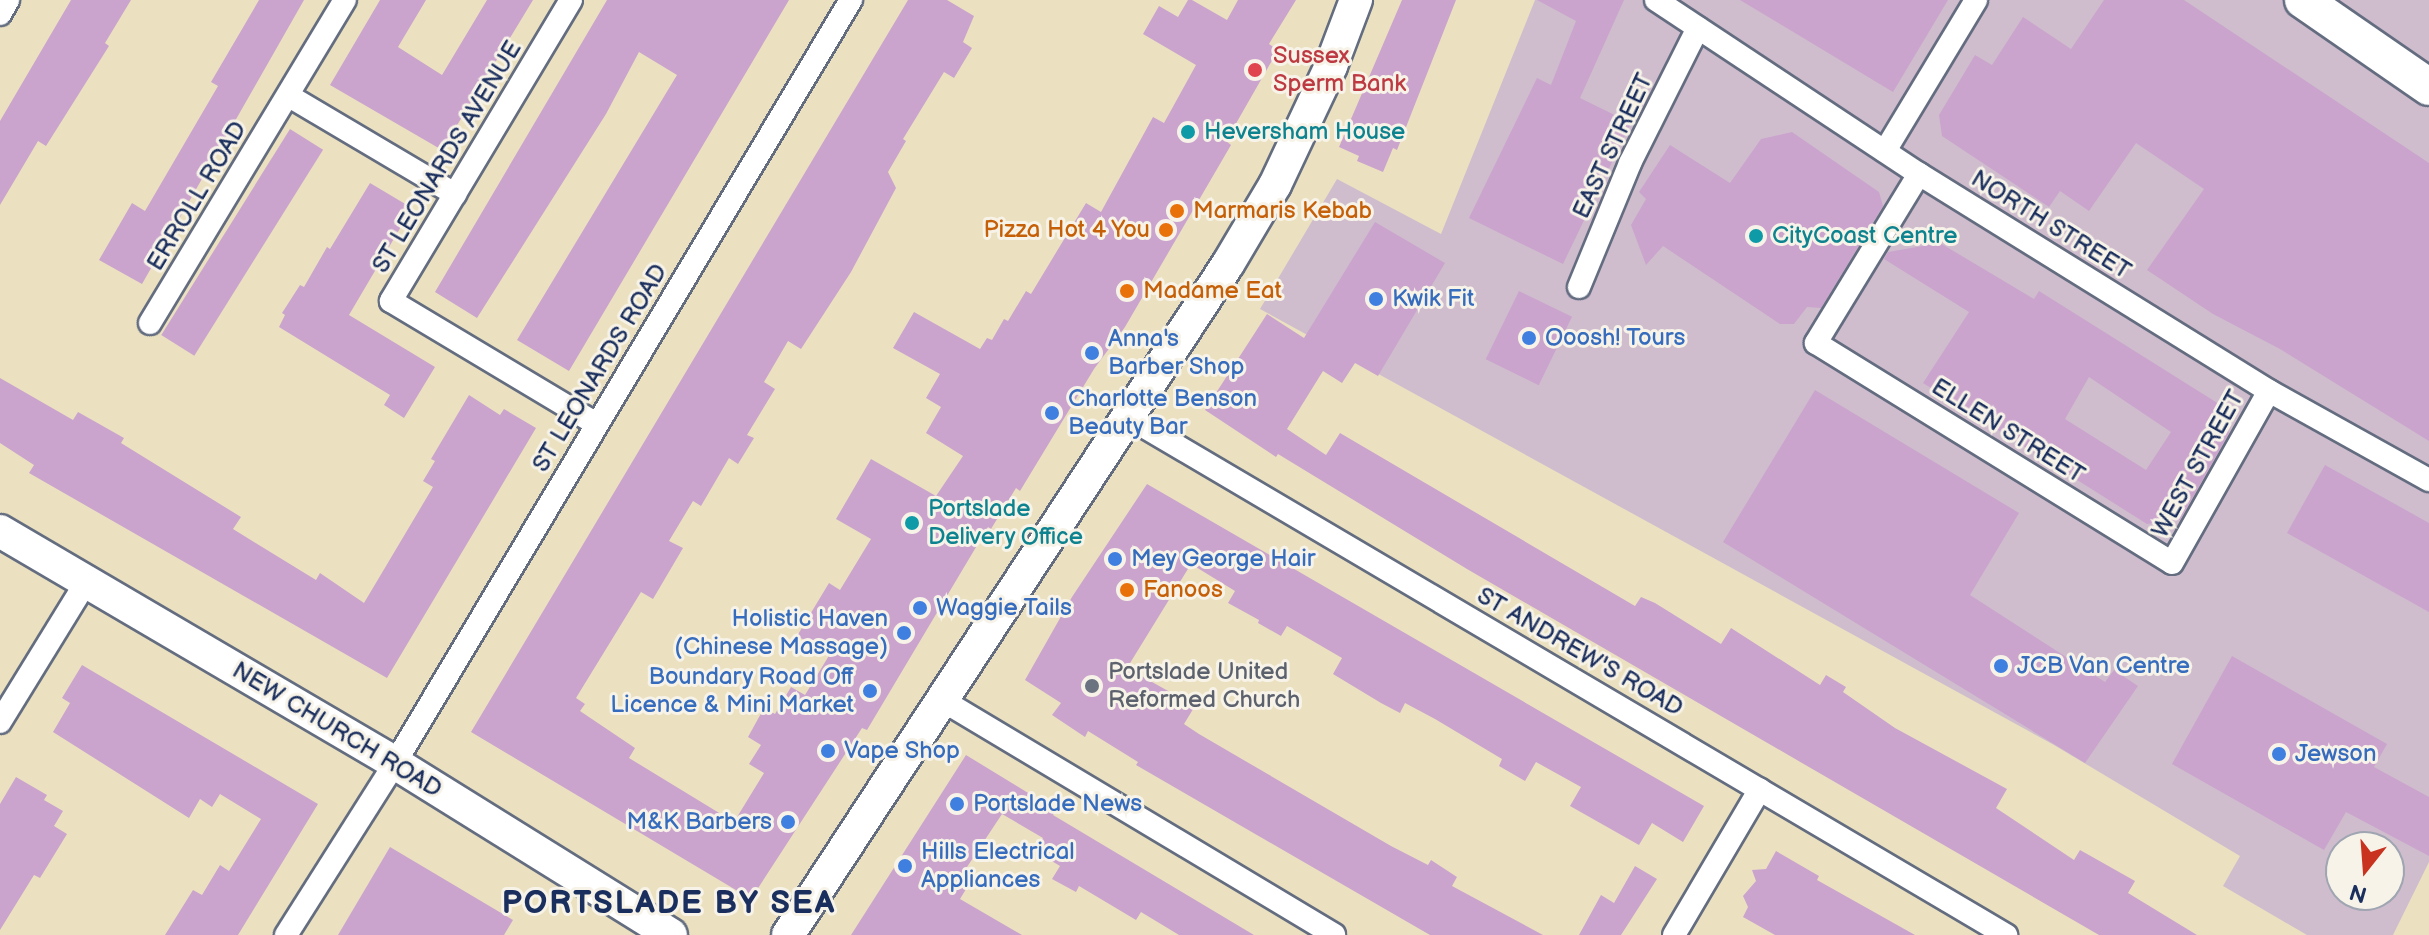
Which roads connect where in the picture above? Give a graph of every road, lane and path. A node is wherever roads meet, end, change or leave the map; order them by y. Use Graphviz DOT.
graph roads {
  1 [pos="8,0"];
  2 [pos="345,0"];
  3 [pos="571,0"];
  4 [pos="851,0"];
  5 [pos="1356,0"];
  6 [pos="1976,0"];
  7 [pos="2303,0"];
  8 [pos="1662,2"];
  9 [pos="0,14"];
  10 [pos="1698,28"];
  11 [pos="2429,87"];
  12 [pos="289,96"];
  13 [pos="1885,151"];
  14 [pos="1919,174"];
  15 [pos="455,194"];
  16 [pos="1579,287"];
  17 [pos="150,323"];
  18 [pos="2269,391"];
  19 [pos="1126,416"];
  20 [pos="595,423"];
  21 [pos="2429,480"];
  22 [pos="0,531"];
  23 [pos="2172,563"];
  24 [pos="86,582"];
  25 [pos="942,700"];
  26 [pos="0,722"];
  27 [pos="395,763"];
  28 [pos="1760,789"];
  29 [pos="286,935"];
  30 [pos="671,935"];
  31 [pos="788,935"];
  32 [pos="1334,935"];
  33 [pos="1674,935"];
  34 [pos="2006,935"];
  1 -- 9 [label="street"];
  2 -- 12 [label="street, ERROLL ROAD"];
  3 -- 15 [label="street, ST LEONARDS AVENUE"];
  4 -- 20 [label="street, ST LEONARDS ROAD"];
  5 -- 19 [label="main road"];
  6 -- 13 [label="street"];
  7 -- 11 [label="main road"];
  8 -- 10 [label="street, NORTH STREET"];
  10 -- 13 [label="street, NORTH STREET"];
  10 -- 16 [label="street, EAST STREET"];
  12 -- 15 [label="street"];
  12 -- 17 [label="street, ERROLL ROAD"];
  13 -- 14 [label="street, NORTH STREET"];
  14 -- 18 [label="street, NORTH STREET"];
  14 -- 23 [label="street, ELLEN STREET"];
  15 -- 20 [label="street, ST LEONARDS AVENUE"];
  18 -- 21 [label="street, NORTH STREET"];
  18 -- 23 [label="street, WEST STREET"];
  19 -- 25 [label="main road"];
  19 -- 28 [label="street, ST ANDREW'S ROAD"];
  20 -- 27 [label="street, ST LEONARDS ROAD"];
  22 -- 24 [label="main road, NEW CHURCH ROAD"];
  24 -- 26 [label="street"];
  24 -- 27 [label="main road, NEW CHURCH ROAD"];
  25 -- 31 [label="main road"];
  25 -- 32 [label="street"];
  27 -- 29 [label="street, ST LEONARDS ROAD"];
  27 -- 30 [label="main road, NEW CHURCH ROAD"];
  28 -- 33 [label="street"];
  28 -- 34 [label="street, ST ANDREW'S ROAD"];
}
